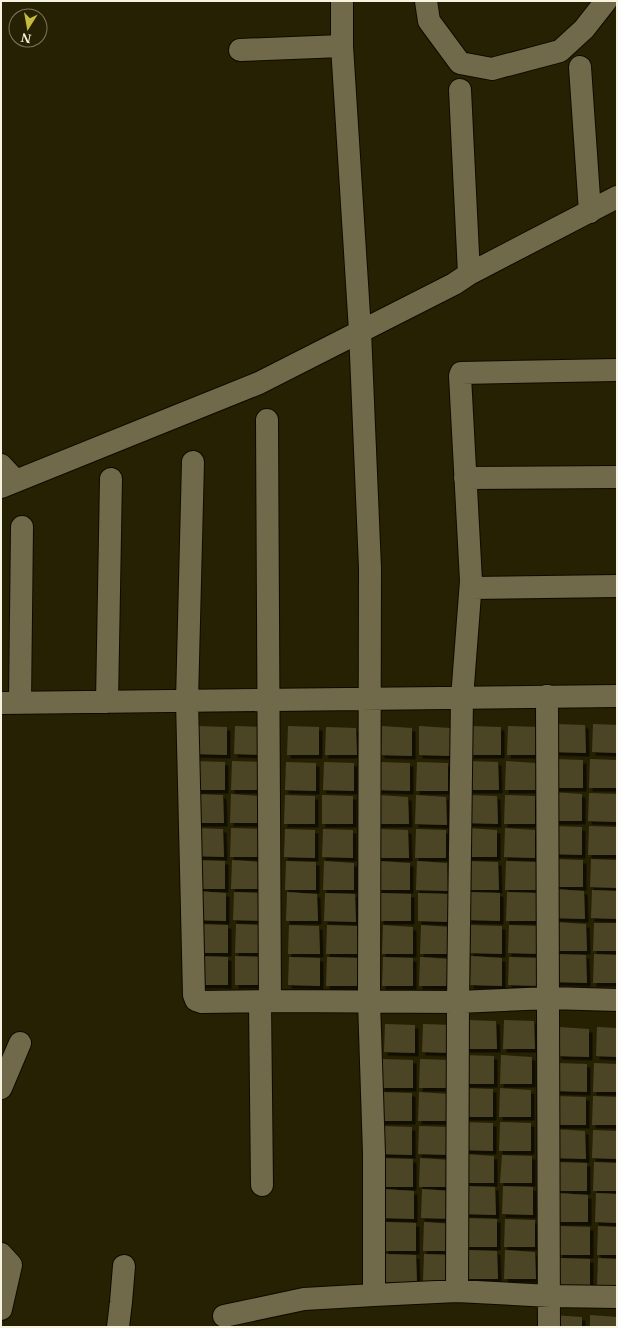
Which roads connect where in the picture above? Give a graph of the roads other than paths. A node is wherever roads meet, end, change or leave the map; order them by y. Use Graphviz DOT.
graph roads {
  1 [pos="342,1"];
  2 [pos="426,1"];
  3 [pos="606,1"];
  4 [pos="342,46"];
  5 [pos="240,50"];
  6 [pos="580,67"];
  7 [pos="460,90"];
  8 [pos="617,197"];
  9 [pos="590,212"];
  10 [pos="469,274"];
  11 [pos="360,331"];
  12 [pos="617,370"];
  13 [pos="267,420"];
  14 [pos="193,462"];
  15 [pos="1,465"];
  16 [pos="617,476"];
  17 [pos="465,478"];
  18 [pos="111,479"];
  19 [pos="8,484"];
  20 [pos="22,527"];
  21 [pos="617,586"];
  22 [pos="471,588"];
  23 [pos="547,696"];
  24 [pos="617,696"];
  25 [pos="462,698"];
  26 [pos="369,699"];
  27 [pos="269,700"];
  28 [pos="187,701"];
  29 [pos="107,702"];
  30 [pos="11,703"];
  31 [pos="549,998"];
  32 [pos="617,1000"];
  33 [pos="265,1001"];
  34 [pos="369,1001"];
  35 [pos="458,1002"];
  36 [pos="20,1043"];
  37 [pos="1,1088"];
  38 [pos="262,1185"];
  39 [pos="1,1254"];
  40 [pos="124,1266"];
  41 [pos="457,1291"];
  42 [pos="374,1295"];
  43 [pos="550,1296"];
  44 [pos="617,1297"];
  45 [pos="1,1310"];
  46 [pos="224,1316"];
  47 [pos="118,1327"];
  48 [pos="549,1327"];
  1 -- 4 [label="street"];
  2 -- 3 [label="street"];
  4 -- 5 [label="street"];
  4 -- 11 [label="street"];
  6 -- 9 [label="street"];
  7 -- 10 [label="street"];
  8 -- 9 [label="street"];
  9 -- 10 [label="street"];
  10 -- 11 [label="street"];
  11 -- 19 [label="street"];
  11 -- 26 [label="street"];
  12 -- 17 [label="street"];
  13 -- 27 [label="street"];
  14 -- 28 [label="street"];
  15 -- 19 [label="street"];
  16 -- 17 [label="street"];
  17 -- 22 [label="street"];
  18 -- 29 [label="street"];
  20 -- 30 [label="street"];
  21 -- 22 [label="street"];
  22 -- 25 [label="street"];
  23 -- 24 [label="street"];
  23 -- 25 [label="street"];
  23 -- 31 [label="street"];
  25 -- 26 [label="street"];
  25 -- 35 [label="street"];
  26 -- 27 [label="street"];
  26 -- 34 [label="street"];
  27 -- 28 [label="street"];
  27 -- 33 [label="street"];
  28 -- 29 [label="street"];
  28 -- 33 [label="street"];
  29 -- 30 [label="street"];
  31 -- 32 [label="street"];
  31 -- 35 [label="street"];
  31 -- 43 [label="street"];
  33 -- 34 [label="street"];
  33 -- 38 [label="street"];
  34 -- 35 [label="street"];
  34 -- 42 [label="street"];
  35 -- 41 [label="street"];
  36 -- 37 [label="street"];
  39 -- 45 [label="street"];
  40 -- 47 [label="street"];
  41 -- 42 [label="street"];
  41 -- 43 [label="street"];
  42 -- 46 [label="street"];
  43 -- 44 [label="street"];
  43 -- 48 [label="street"];
}
